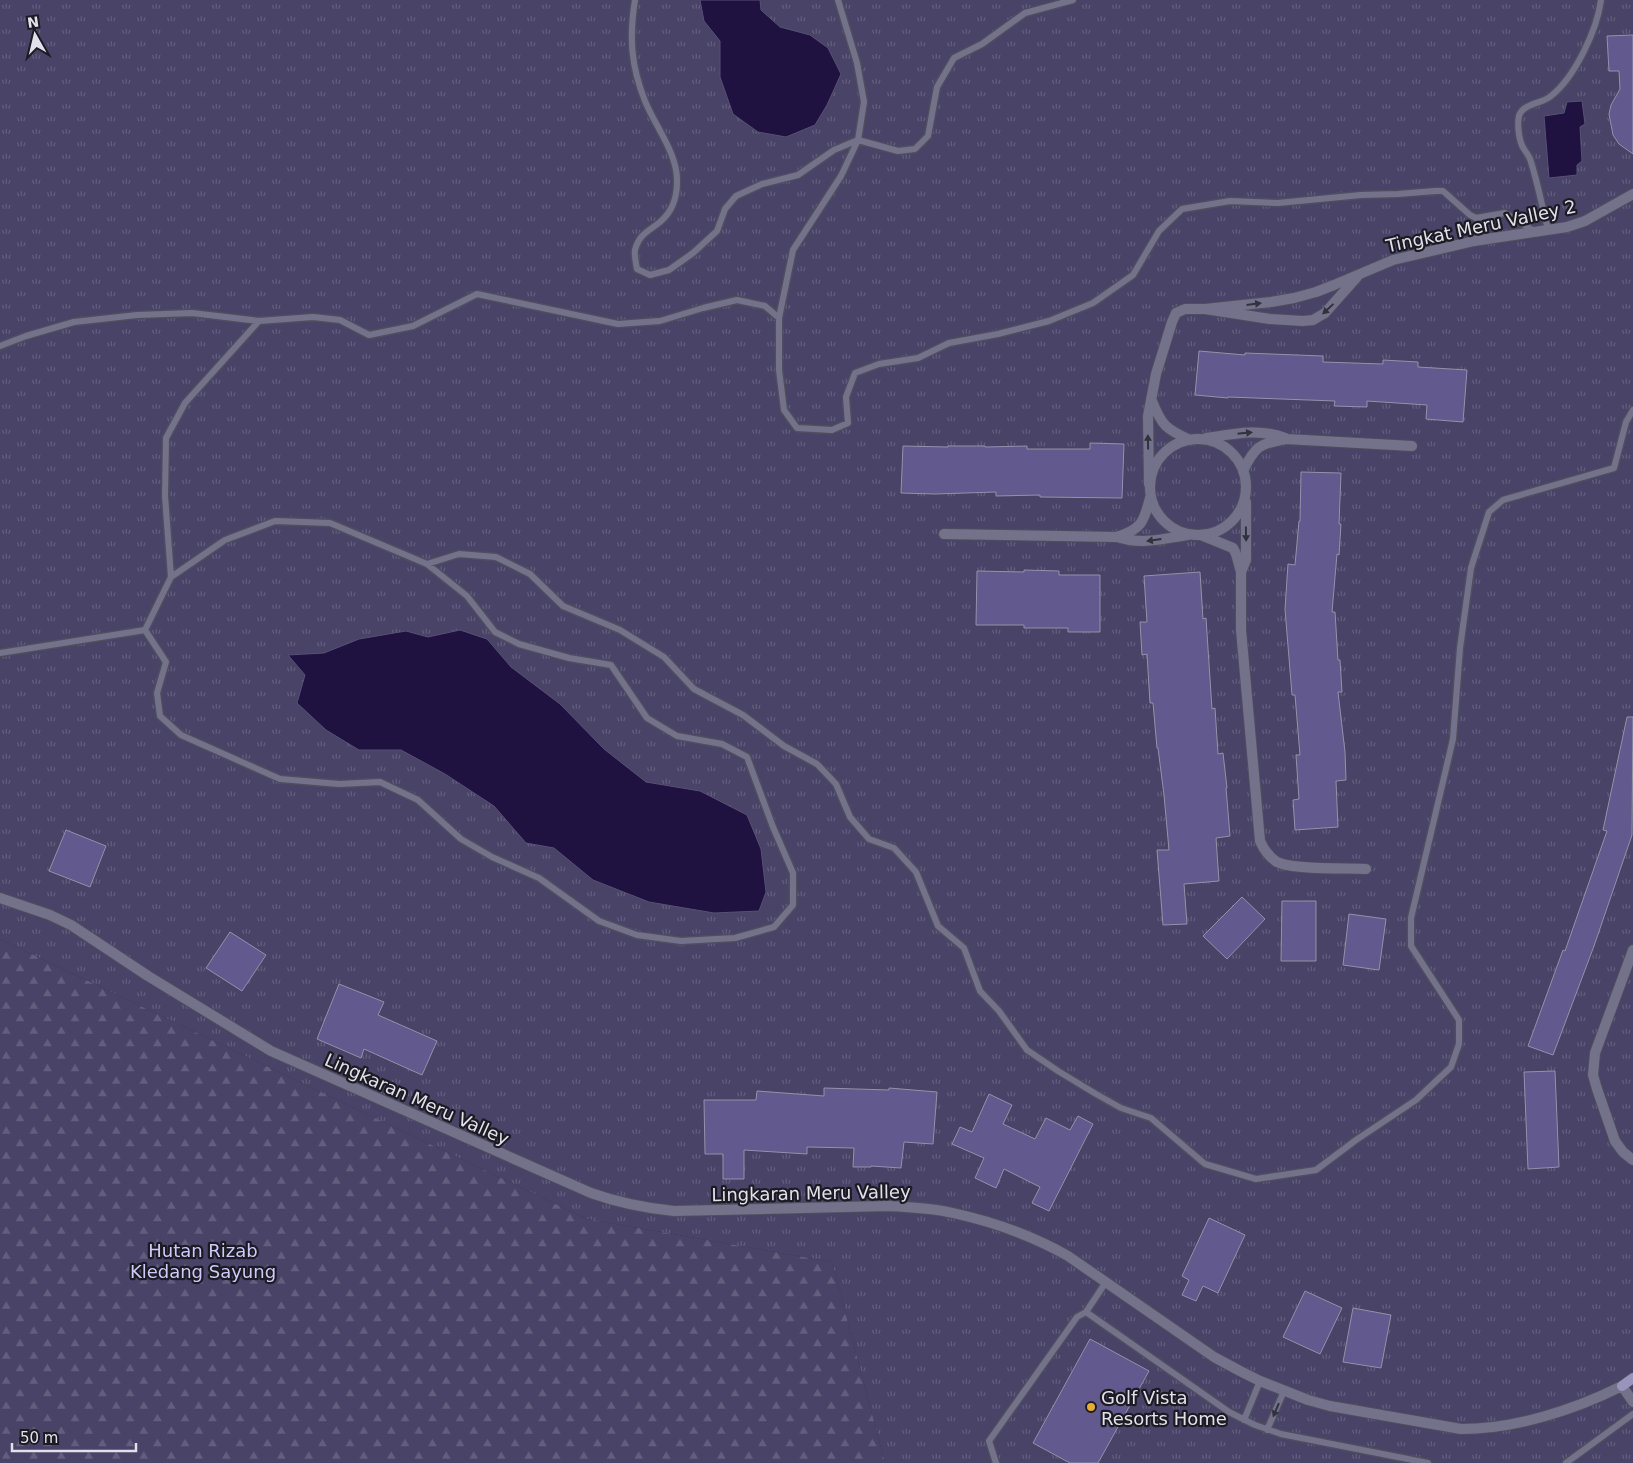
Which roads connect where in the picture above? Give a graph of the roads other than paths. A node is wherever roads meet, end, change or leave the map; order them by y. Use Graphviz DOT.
graph roads {
  1 [pos="635,0"];
  2 [pos="838,0"];
  3 [pos="1072,0"];
  4 [pos="1601,0"];
  5 [pos="858,140"];
  6 [pos="1633,194"];
  7 [pos="1548,229"];
  8 [pos="1534,231"];
  9 [pos="1360,273"];
  10 [pos="1205,309"];
  11 [pos="779,318"];
  12 [pos="259,321"];
  13 [pos="0,346"];
  14 [pos="1151,400"];
  15 [pos="1633,410"];
  16 [pos="1202,439"];
  17 [pos="1286,439"];
  18 [pos="1190,440"];
  19 [pos="1412,446"];
  20 [pos="1243,471"];
  21 [pos="1149,484"];
  22 [pos="1246,494"];
  23 [pos="1150,498"];
  24 [pos="944,534"];
  25 [pos="1197,535"];
  26 [pos="1116,537"];
  27 [pos="427,564"];
  28 [pos="1241,572"];
  29 [pos="171,577"];
  30 [pos="145,630"];
  31 [pos="0,653"];
  32 [pos="1366,869"];
  33 [pos="0,898"];
  34 [pos="1633,950"];
  35 [pos="1633,1160"];
  36 [pos="1106,1282"];
  37 [pos="1086,1312"];
  38 [pos="1633,1378"];
  39 [pos="1260,1381"];
  40 [pos="1622,1386"];
  41 [pos="1284,1391"];
  42 [pos="1633,1402"];
  43 [pos="1633,1414"];
  44 [pos="1244,1420"];
  45 [pos="1267,1430"];
  46 [pos="996,1463"];
  47 [pos="1428,1463"];
  48 [pos="1566,1463"];
  1 -- 5 [label="lane"];
  2 -- 5 [label="lane"];
  3 -- 5 [label="lane"];
  4 -- 7 [label="lane"];
  5 -- 11 [label="lane"];
  6 -- 7 [label="street, Tingkat Meru Valley 2"];
  7 -- 8 [label="street, Tingkat Meru Valley 2"];
  8 -- 9 [label="street, Tingkat Meru Valley 2"];
  8 -- 11 [label="lane"];
  10 -- 9 [label="street, Tingkat Meru Valley 2, one-way"];
  9 -- 10 [label="street, one-way"];
  10 -- 14 [label="street"];
  11 -- 12 [label="lane"];
  12 -- 13 [label="lane"];
  12 -- 29 [label="lane"];
  14 -- 18 [label="street"];
  21 -- 14 [label="street, one-way"];
  15 -- 27 [label="lane"];
  16 -- 17 [label="street, one-way"];
  16 -- 18 [label="street"];
  16 -- 20 [label="street"];
  17 -- 19 [label="street"];
  17 -- 20 [label="street"];
  18 -- 21 [label="street"];
  20 -- 22 [label="street"];
  21 -- 23 [label="street"];
  22 -- 25 [label="street"];
  22 -- 28 [label="street, one-way"];
  23 -- 25 [label="street"];
  23 -- 26 [label="street"];
  24 -- 26 [label="street"];
  25 -- 26 [label="street, one-way"];
  25 -- 28 [label="street"];
  27 -- 29 [label="lane"];
  27 -- 30 [label="lane"];
  28 -- 32 [label="street"];
  29 -- 30 [label="lane"];
  30 -- 31 [label="lane"];
  33 -- 36 [label="street, Lingkaran Meru Valley"];
  34 -- 35 [label="street"];
  36 -- 37 [label="lane"];
  36 -- 39 [label="street, Lingkaran Meru Valley"];
  37 -- 44 [label="lane"];
  37 -- 46 [label="lane"];
  38 -- 40 [label="street, Lingkaran Meru Valley"];
  39 -- 41 [label="street, Lingkaran Meru Valley"];
  39 -- 44 [label="lane"];
  40 -- 41 [label="street, Lingkaran Meru Valley"];
  40 -- 42 [label="street"];
  41 -- 45 [label="lane, one-way"];
  43 -- 48 [label="lane"];
  44 -- 45 [label="lane"];
  45 -- 47 [label="lane"];
}
